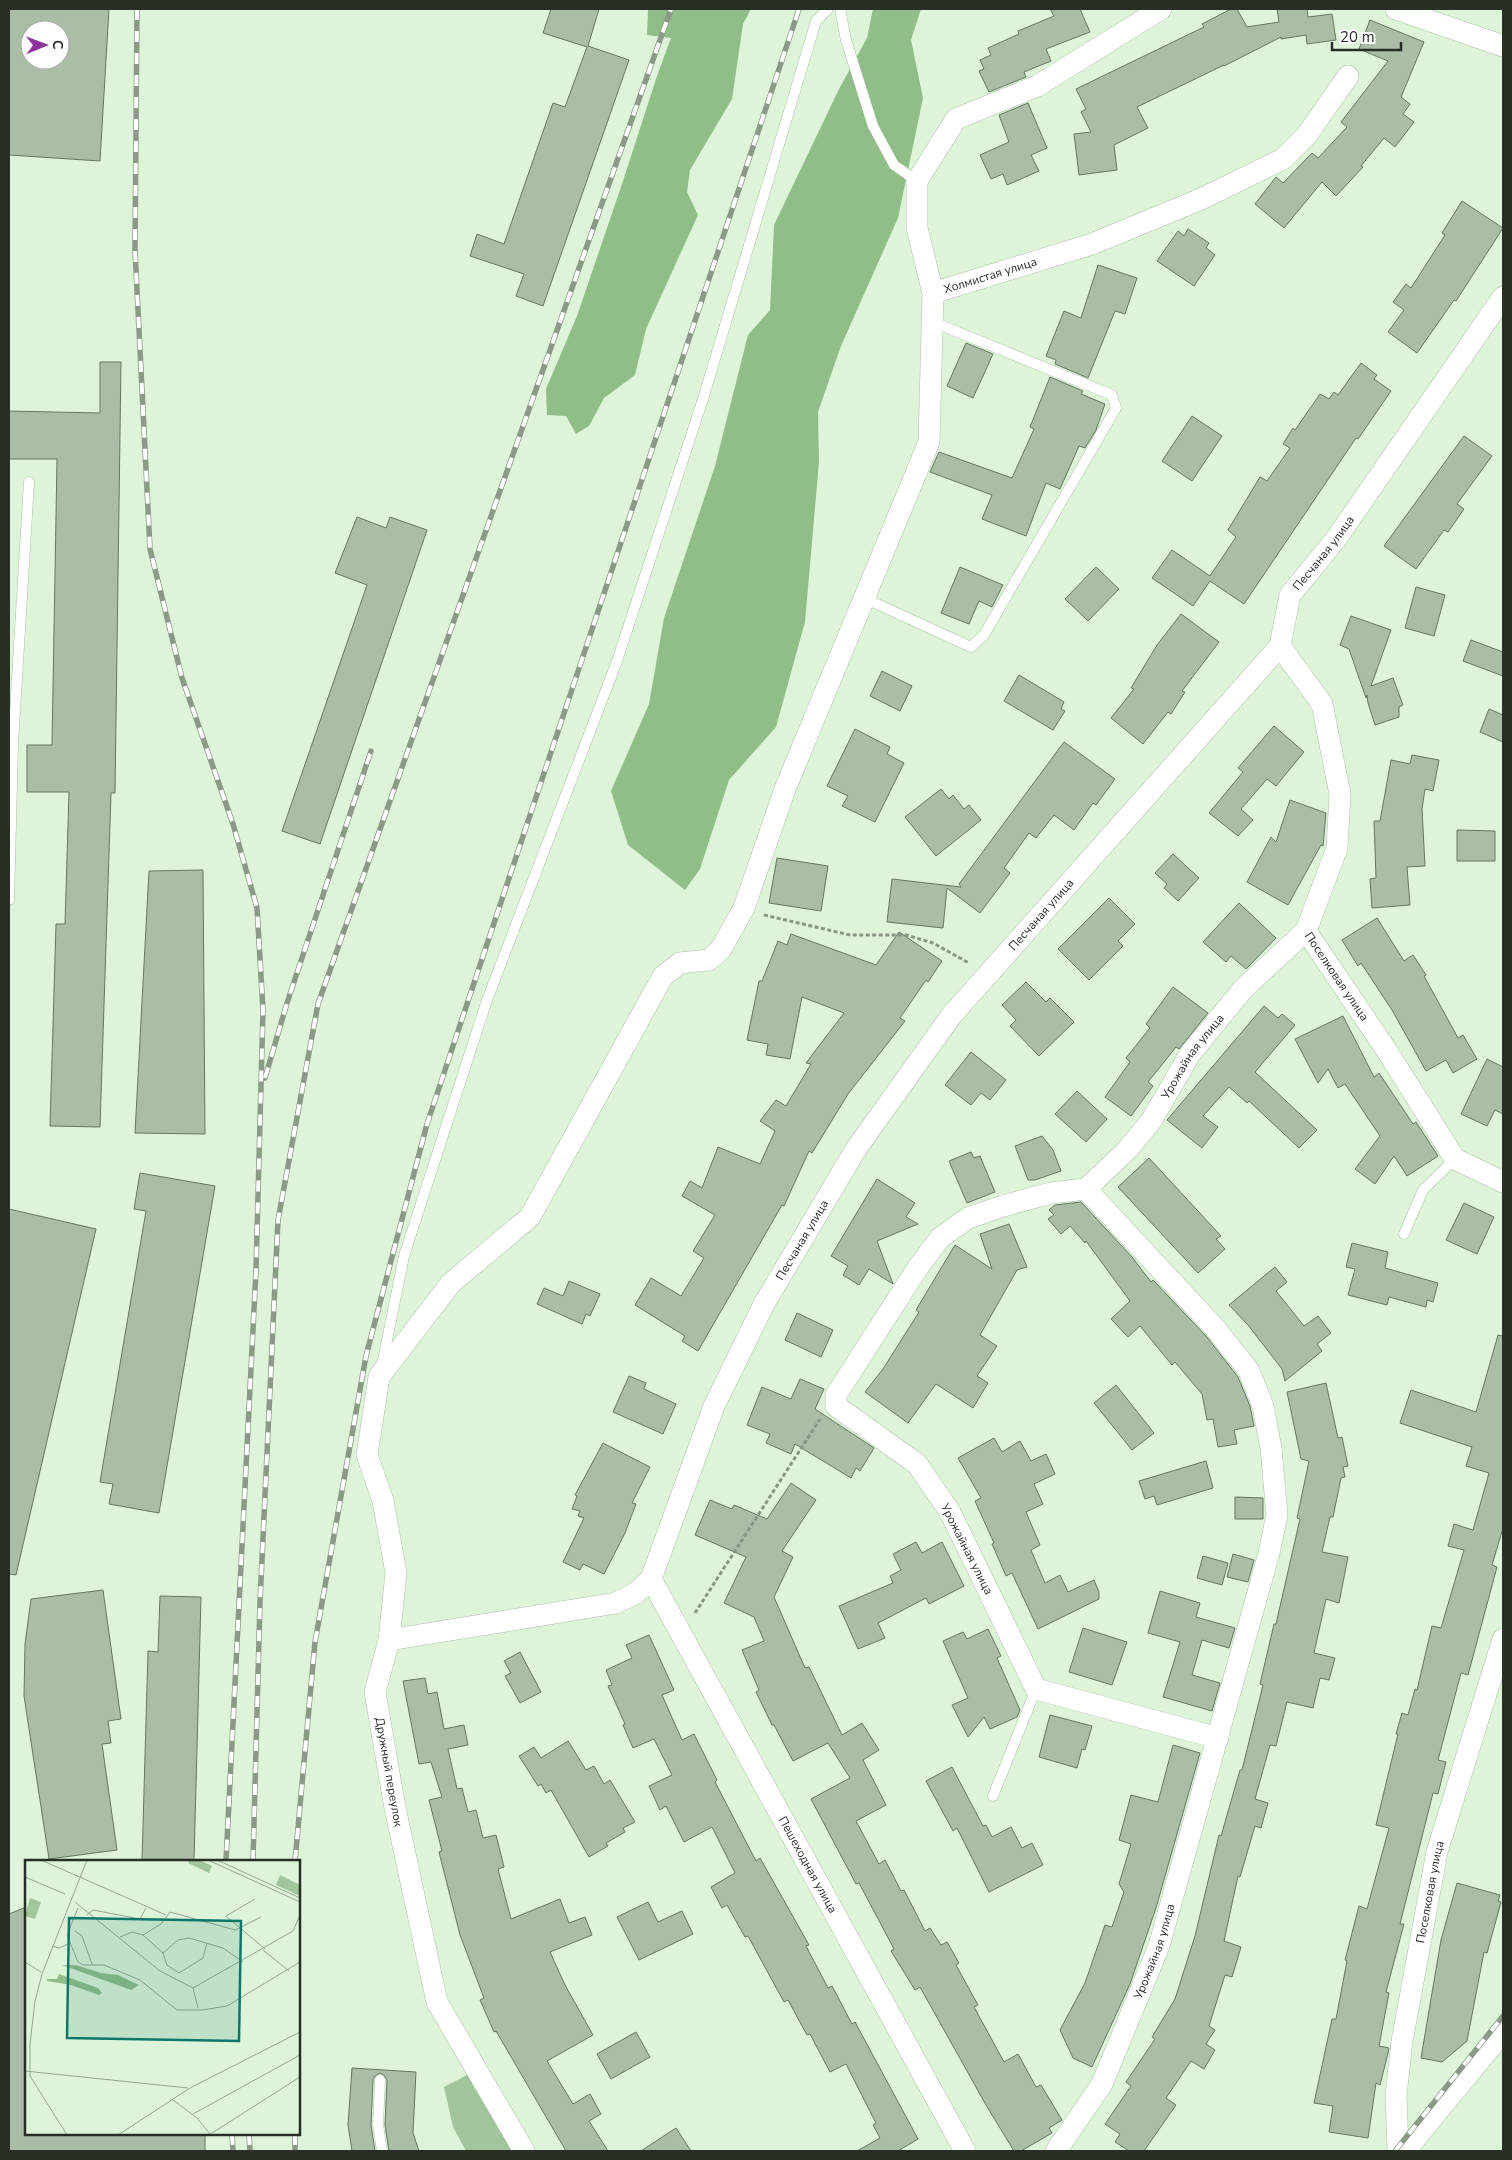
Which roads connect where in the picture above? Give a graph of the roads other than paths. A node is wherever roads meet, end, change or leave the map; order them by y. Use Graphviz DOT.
graph roads {
  1 [pos="828,9"];
  2 [pos="840,9"];
  3 [pos="1161,9"];
  4 [pos="1396,9"];
  5 [pos="1503,46"];
  6 [pos="1348,76"];
  7 [pos="917,182"];
  8 [pos="933,293"];
  9 [pos="1503,297"];
  10 [pos="933,322"];
  11 [pos="28,482"];
  12 [pos="864,598"];
  13 [pos="1280,646"];
  14 [pos="11,744"];
  15 [pos="9,900"];
  16 [pos="1306,931"];
  17 [pos="1456,1159"];
  18 [pos="1503,1182"];
  19 [pos="1086,1189"];
  20 [pos="1404,1234"];
  21 [pos="379,1377"];
  22 [pos="651,1579"];
  23 [pos="1503,1639"];
  24 [pos="389,1640"];
  25 [pos="1036,1689"];
  26 [pos="1218,1738"];
  27 [pos="993,1796"];
  28 [pos="1503,2032"];
  29 [pos="380,2080"];
  30 [pos="382,2151"];
  31 [pos="524,2151"];
  32 [pos="965,2151"];
  33 [pos="1056,2151"];
  34 [pos="1398,2151"];
  35 [pos="1405,2151"];
  1 -- 21 [label="lane"];
  2 -- 7 [label="lane"];
  3 -- 7 [label="street"];
  4 -- 5 [label="street"];
  6 -- 8 [label="street, Холмистая улица"];
  7 -- 8 [label="street, Холмистая улица"];
  8 -- 10 [label="street"];
  9 -- 13 [label="street, Песчаная улица"];
  10 -- 12 [label="street"];
  10 -- 12 [label="lane"];
  11 -- 14 [label="lane"];
  12 -- 21 [label="street"];
  13 -- 16 [label="street, Поселковая улица"];
  13 -- 22 [label="street, Песчаная улица"];
  14 -- 15 [label="lane"];
  16 -- 17 [label="street, Поселковая улица"];
  16 -- 19 [label="street, Урожайная улица"];
  17 -- 18 [label="street"];
  17 -- 20 [label="lane"];
  19 -- 25 [label="street, Урожайная улица"];
  19 -- 26 [label="street, Урожайная улица"];
  21 -- 24 [label="street, Дружный переулок"];
  22 -- 24 [label="street"];
  22 -- 32 [label="street, Пешеходная улица"];
  23 -- 34 [label="street, Поселковая улица"];
  24 -- 31 [label="street, Дружный переулок"];
  25 -- 26 [label="street"];
  25 -- 27 [label="lane"];
  26 -- 33 [label="street, Урожайная улица"];
  28 -- 35 [label="street"];
  29 -- 30 [label="lane"];
}
